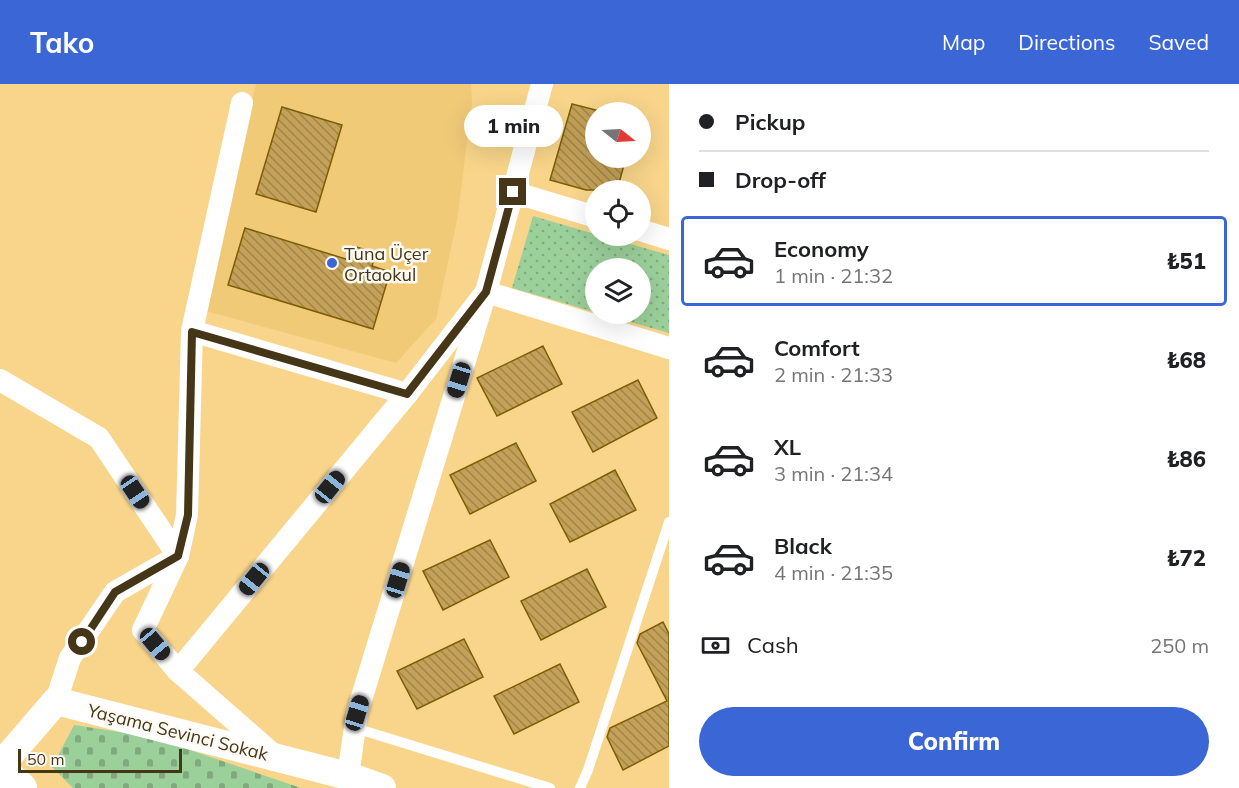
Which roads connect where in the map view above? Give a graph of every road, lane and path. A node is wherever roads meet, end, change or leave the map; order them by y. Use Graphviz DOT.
graph roads {
  1 [pos="542,84"];
  2 [pos="242,103"];
  3 [pos="513,192"];
  4 [pos="585,214"];
  5 [pos="651,233"];
  6 [pos="669,238"];
  7 [pos="486,292"];
  8 [pos="192,332"];
  9 [pos="669,348"];
  10 [pos="0,380"];
  11 [pos="407,394"];
  12 [pos="669,522"];
  13 [pos="178,556"];
  14 [pos="178,672"];
  15 [pos="56,701"];
  16 [pos="355,728"];
  17 [pos="277,758"];
  18 [pos="0,768"];
  19 [pos="348,776"];
  20 [pos="21,788"];
  21 [pos="382,788"];
  22 [pos="550,788"];
  23 [pos="580,788"];
  1 -- 3 [label="street"];
  2 -- 8 [label="street"];
  3 -- 4 [label="street"];
  3 -- 7 [label="street"];
  5 -- 6 [label="street"];
  7 -- 9 [label="street"];
  7 -- 11 [label="street"];
  7 -- 16 [label="street"];
  8 -- 11 [label="street"];
  8 -- 13 [label="street"];
  10 -- 13 [label="street"];
  11 -- 14 [label="street"];
  12 -- 23 [label="lane"];
  13 -- 14 [label="street"];
  13 -- 15 [label="street"];
  14 -- 17 [label="street"];
  15 -- 17 [label="street, Yaşama Sevinci Sokak"];
  15 -- 18 [label="street"];
  16 -- 19 [label="street"];
  16 -- 22 [label="lane"];
  17 -- 19 [label="street, Yaşama Sevinci Sokak"];
  18 -- 20 [label="main road"];
  19 -- 21 [label="street, Yaşama Sevinci Sokak"];
}
